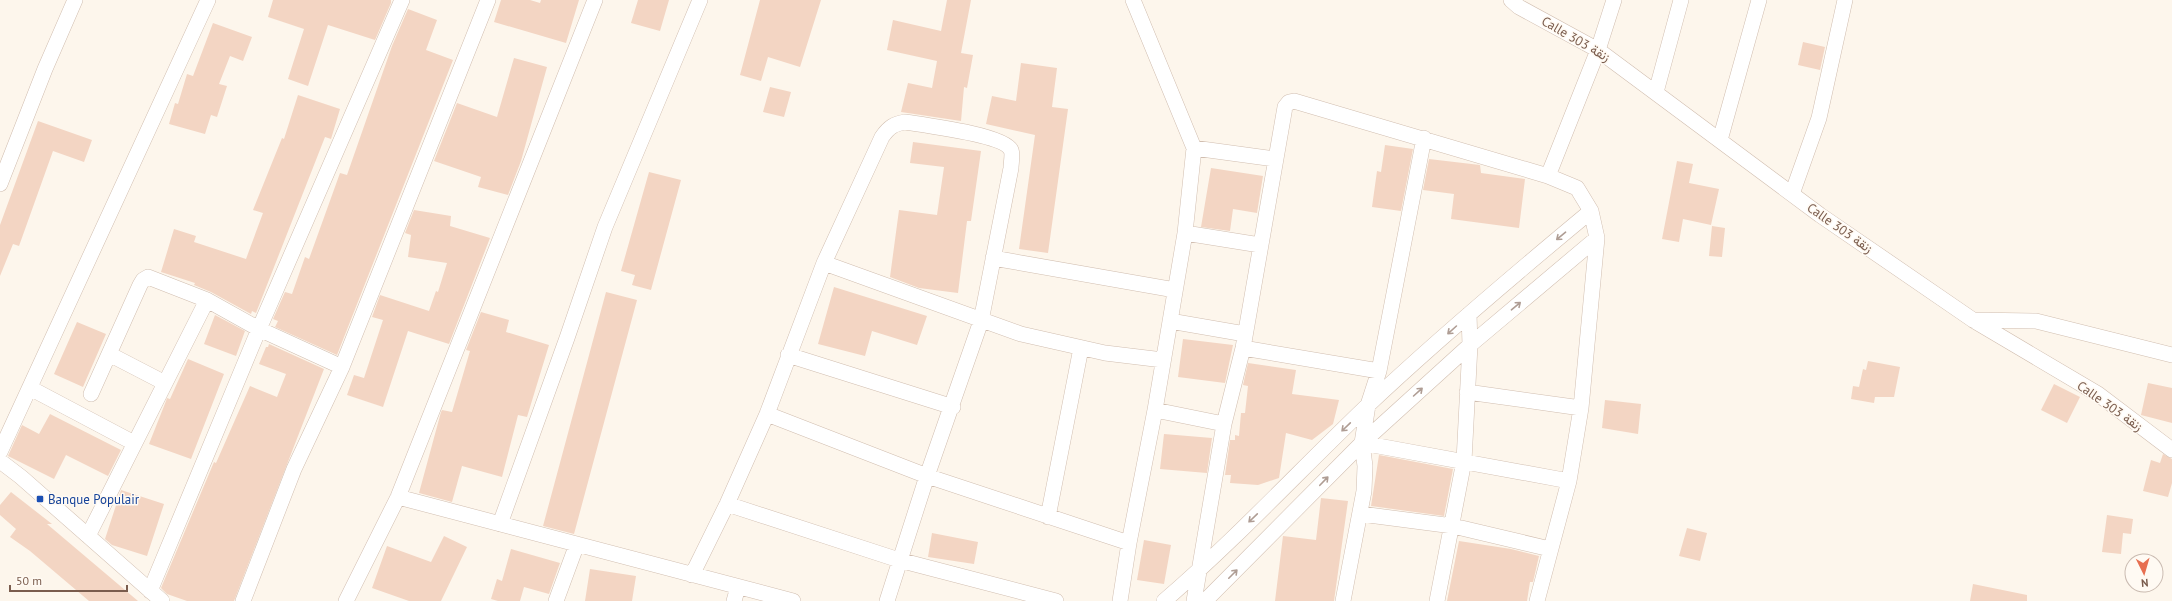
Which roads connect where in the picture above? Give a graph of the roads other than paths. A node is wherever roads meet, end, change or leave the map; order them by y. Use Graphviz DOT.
graph roads {
  1 [pos="75,0"];
  2 [pos="208,0"];
  3 [pos="402,0"];
  4 [pos="488,0"];
  5 [pos="595,0"];
  6 [pos="700,0"];
  7 [pos="1133,0"];
  8 [pos="1511,0"];
  9 [pos="1614,0"];
  10 [pos="1681,0"];
  11 [pos="1759,0"];
  12 [pos="1845,0"];
  13 [pos="1598,50"];
  14 [pos="1656,92"];
  15 [pos="1424,138"];
  16 [pos="1720,140"];
  17 [pos="1194,148"];
  18 [pos="1276,159"];
  19 [pos="1548,176"];
  20 [pos="0,184"];
  21 [pos="1792,194"];
  22 [pos="1592,211"];
  23 [pos="1185,232"];
  24 [pos="1597,238"];
  25 [pos="1260,245"];
  26 [pos="993,258"];
  27 [pos="824,263"];
  28 [pos="1174,290"];
  29 [pos="207,300"];
  30 [pos="1469,314"];
  31 [pos="1973,320"];
  32 [pos="981,321"];
  33 [pos="1170,322"];
  34 [pos="259,330"];
  35 [pos="1244,341"];
  36 [pos="1470,345"];
  37 [pos="1081,348"];
  38 [pos="109,354"];
  39 [pos="788,355"];
  40 [pos="2172,355"];
  41 [pos="1163,360"];
  42 [pos="342,367"];
  43 [pos="1379,372"];
  44 [pos="165,382"];
  45 [pos="30,388"];
  46 [pos="1467,392"];
  47 [pos="91,394"];
  48 [pos="1368,405"];
  49 [pos="953,407"];
  50 [pos="1581,408"];
  51 [pos="1155,410"];
  52 [pos="767,414"];
  53 [pos="1224,424"];
  54 [pos="134,443"];
  55 [pos="1362,443"];
  56 [pos="2172,450"];
  57 [pos="0,452"];
  58 [pos="0,461"];
  59 [pos="1464,461"];
  60 [pos="927,476"];
  61 [pos="1569,481"];
  62 [pos="398,497"];
  63 [pos="726,504"];
  64 [pos="1361,514"];
  65 [pos="1048,517"];
  66 [pos="500,524"];
  67 [pos="1453,526"];
  68 [pos="88,536"];
  69 [pos="1129,543"];
  70 [pos="577,544"];
  71 [pos="1550,549"];
  72 [pos="899,560"];
  73 [pos="1200,570"];
  74 [pos="692,574"];
  75 [pos="150,591"];
  76 [pos="736,594"];
  77 [pos="162,601"];
  78 [pos="242,601"];
  79 [pos="346,601"];
  80 [pos="556,601"];
  81 [pos="793,601"];
  82 [pos="887,601"];
  83 [pos="1056,601"];
  84 [pos="1120,601"];
  85 [pos="1164,601"];
  86 [pos="1194,601"];
  87 [pos="1205,601"];
  88 [pos="1344,601"];
  89 [pos="1438,601"];
  90 [pos="1537,601"];
  1 -- 20 [label="street"];
  2 -- 45 [label="street"];
  3 -- 34 [label="street"];
  4 -- 42 [label="street"];
  5 -- 62 [label="street"];
  6 -- 66 [label="street"];
  7 -- 17 [label="street"];
  8 -- 13 [label="street, Calle 303 زنقة"];
  9 -- 13 [label="street"];
  10 -- 14 [label="street"];
  11 -- 16 [label="street"];
  12 -- 21 [label="street"];
  13 -- 14 [label="street, Calle 303 زنقة"];
  13 -- 19 [label="street"];
  14 -- 16 [label="street, Calle 303 زنقة"];
  15 -- 18 [label="street"];
  15 -- 19 [label="street"];
  15 -- 43 [label="street"];
  16 -- 21 [label="street, Calle 303 زنقة"];
  17 -- 18 [label="street"];
  17 -- 23 [label="street"];
  18 -- 25 [label="street"];
  19 -- 22 [label="street"];
  21 -- 31 [label="street, Calle 303 زنقة"];
  22 -- 24 [label="street"];
  22 -- 30 [label="street, one-way"];
  23 -- 25 [label="street"];
  23 -- 28 [label="street"];
  36 -- 24 [label="street, one-way"];
  24 -- 50 [label="street"];
  25 -- 35 [label="street"];
  26 -- 27 [label="street"];
  26 -- 28 [label="street"];
  26 -- 32 [label="street"];
  27 -- 32 [label="street"];
  27 -- 39 [label="street"];
  28 -- 33 [label="street"];
  29 -- 34 [label="street"];
  29 -- 38 [label="street"];
  29 -- 44 [label="street"];
  30 -- 36 [label="street"];
  30 -- 48 [label="street, one-way"];
  31 -- 40 [label="street"];
  31 -- 56 [label="street, Calle 303 زنقة"];
  32 -- 37 [label="street"];
  32 -- 49 [label="street"];
  33 -- 35 [label="street"];
  33 -- 41 [label="street"];
  34 -- 42 [label="street"];
  34 -- 75 [label="street"];
  35 -- 43 [label="street"];
  35 -- 53 [label="street"];
  36 -- 46 [label="street"];
  55 -- 36 [label="street, one-way"];
  37 -- 41 [label="street"];
  37 -- 65 [label="street"];
  38 -- 44 [label="street"];
  38 -- 47 [label="street"];
  39 -- 49 [label="street"];
  39 -- 52 [label="street"];
  41 -- 51 [label="street"];
  42 -- 78 [label="street"];
  43 -- 48 [label="street"];
  44 -- 54 [label="street"];
  45 -- 54 [label="street"];
  45 -- 57 [label="street"];
  46 -- 50 [label="street"];
  46 -- 59 [label="street"];
  48 -- 55 [label="street"];
  48 -- 73 [label="street, one-way"];
  49 -- 60 [label="street"];
  50 -- 61 [label="street"];
  51 -- 53 [label="street"];
  51 -- 69 [label="street"];
  52 -- 60 [label="street"];
  52 -- 63 [label="street"];
  53 -- 73 [label="street"];
  54 -- 68 [label="street"];
  55 -- 59 [label="street"];
  55 -- 64 [label="street"];
  87 -- 55 [label="street, one-way"];
  58 -- 68 [label="street"];
  59 -- 61 [label="street"];
  59 -- 67 [label="street"];
  60 -- 65 [label="street"];
  60 -- 72 [label="street"];
  61 -- 71 [label="street"];
  62 -- 66 [label="street"];
  62 -- 79 [label="street"];
  63 -- 72 [label="street"];
  63 -- 74 [label="street"];
  64 -- 67 [label="street"];
  64 -- 88 [label="street"];
  65 -- 69 [label="street"];
  66 -- 70 [label="street"];
  67 -- 71 [label="street"];
  67 -- 89 [label="street"];
  68 -- 75 [label="street"];
  69 -- 84 [label="street"];
  70 -- 74 [label="street"];
  70 -- 80 [label="street"];
  71 -- 90 [label="street"];
  72 -- 82 [label="street"];
  72 -- 83 [label="street"];
  73 -- 85 [label="street"];
  73 -- 86 [label="street"];
  74 -- 76 [label="street"];
  75 -- 77 [label="street"];
  76 -- 81 [label="street"];
}
